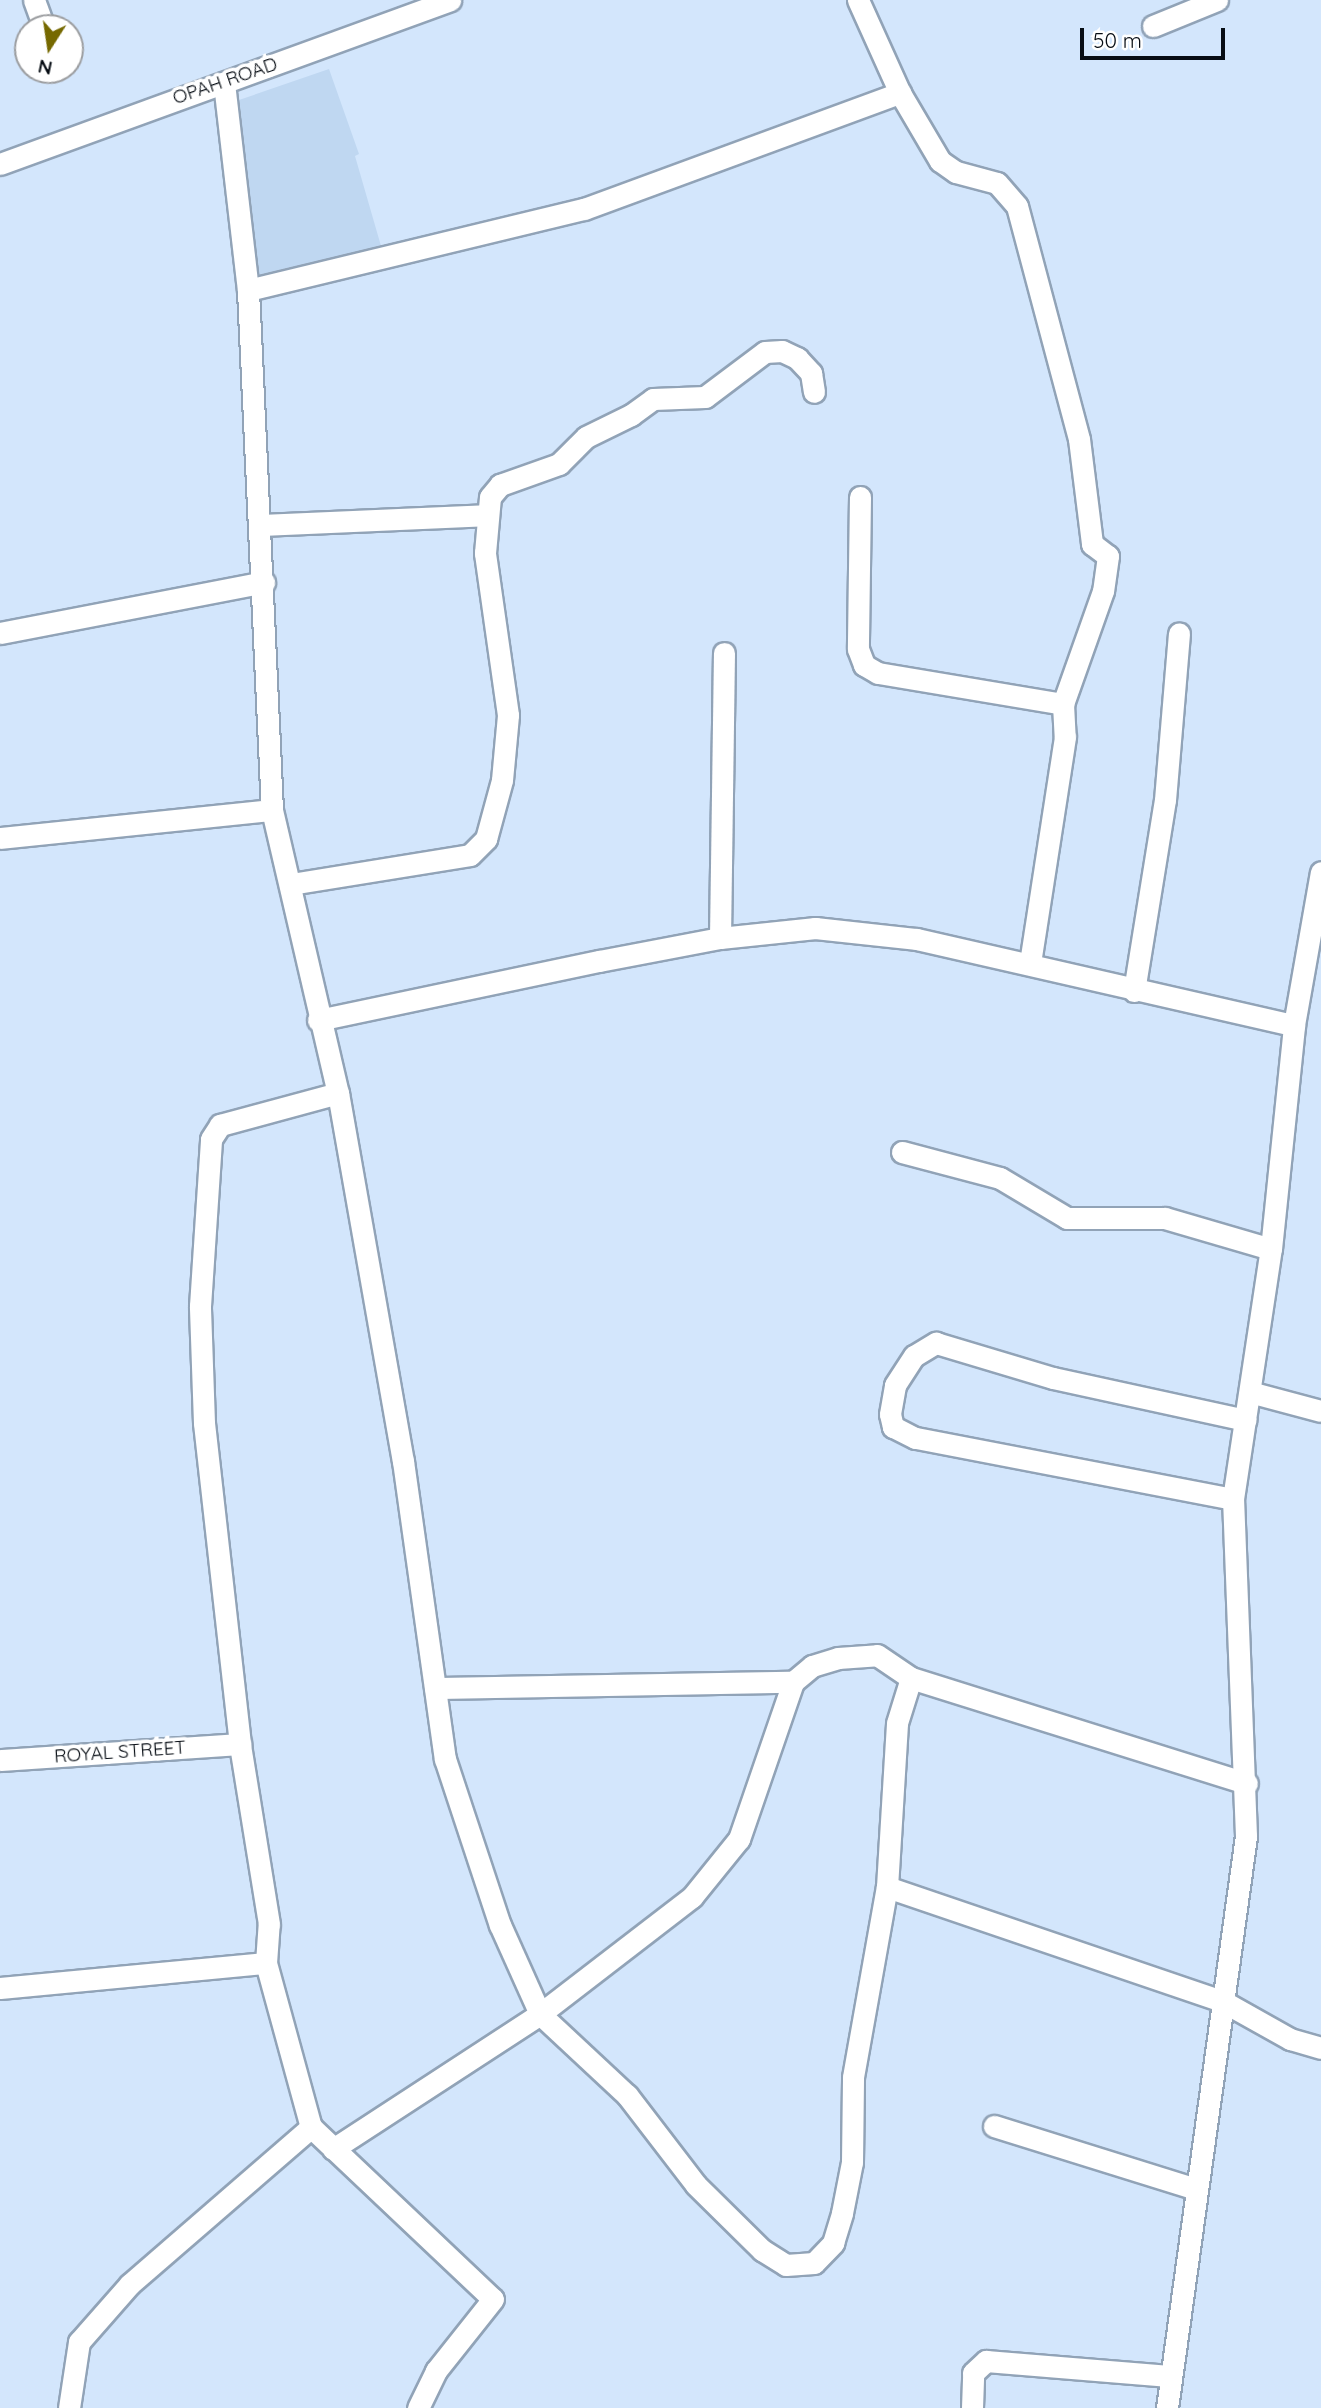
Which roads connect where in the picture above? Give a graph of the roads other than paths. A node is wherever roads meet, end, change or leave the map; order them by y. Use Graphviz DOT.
graph roads {
  1 [pos="450,0"];
  2 [pos="858,0"];
  3 [pos="1217,0"];
  4 [pos="1153,26"];
  5 [pos="224,83"];
  6 [pos="900,93"];
  7 [pos="0,164"];
  8 [pos="248,290"];
  9 [pos="814,392"];
  10 [pos="860,496"];
  11 [pos="486,516"];
  12 [pos="260,525"];
  13 [pos="264,583"];
  14 [pos="0,633"];
  15 [pos="1179,634"];
  16 [pos="724,653"];
  17 [pos="1063,704"];
  18 [pos="272,810"];
  19 [pos="0,838"];
  20 [pos="1321,872"];
  21 [pos="291,884"];
  22 [pos="720,939"];
  23 [pos="1030,964"];
  24 [pos="1134,992"];
  25 [pos="318,1020"];
  26 [pos="1294,1025"];
  27 [pos="338,1093"];
  28 [pos="902,1152"];
  29 [pos="1270,1249"];
  30 [pos="1251,1392"];
  31 [pos="1321,1411"];
  32 [pos="1245,1420"];
  33 [pos="1233,1499"];
  34 [pos="911,1678"];
  35 [pos="793,1682"];
  36 [pos="435,1688"];
  37 [pos="240,1744"];
  38 [pos="0,1760"];
  39 [pos="1247,1783"];
  40 [pos="887,1887"];
  41 [pos="266,1963"];
  42 [pos="0,1988"];
  43 [pos="1224,2002"];
  44 [pos="540,2014"];
  45 [pos="1321,2048"];
  46 [pos="993,2126"];
  47 [pos="311,2127"];
  48 [pos="333,2149"];
  49 [pos="1196,2189"];
  50 [pos="1169,2376"];
  51 [pos="69,2408"];
  52 [pos="418,2408"];
  53 [pos="972,2408"];
  54 [pos="1167,2408"];
  1 -- 5 [label="street, OPAH ROAD"];
  2 -- 6 [label="street"];
  3 -- 4 [label="street"];
  5 -- 7 [label="street, OPAH ROAD"];
  5 -- 8 [label="street"];
  6 -- 8 [label="street"];
  6 -- 17 [label="street"];
  8 -- 12 [label="street"];
  9 -- 11 [label="street"];
  10 -- 17 [label="street"];
  11 -- 12 [label="street"];
  11 -- 21 [label="street"];
  12 -- 13 [label="street"];
  13 -- 14 [label="street"];
  13 -- 18 [label="street"];
  15 -- 24 [label="street"];
  16 -- 22 [label="street"];
  17 -- 23 [label="street"];
  18 -- 19 [label="street"];
  18 -- 21 [label="street"];
  20 -- 26 [label="street"];
  21 -- 25 [label="street"];
  22 -- 23 [label="street"];
  22 -- 25 [label="street"];
  23 -- 24 [label="street"];
  24 -- 26 [label="street"];
  25 -- 27 [label="street"];
  26 -- 29 [label="street"];
  27 -- 36 [label="street"];
  27 -- 37 [label="street"];
  28 -- 29 [label="street"];
  29 -- 30 [label="street"];
  30 -- 31 [label="street"];
  30 -- 32 [label="street"];
  32 -- 33 [label="street"];
  32 -- 33 [label="street"];
  33 -- 39 [label="street"];
  34 -- 35 [label="street"];
  34 -- 39 [label="street"];
  34 -- 40 [label="street"];
  35 -- 36 [label="street"];
  35 -- 44 [label="street"];
  36 -- 44 [label="street"];
  37 -- 38 [label="street, ROYAL STREET"];
  37 -- 41 [label="street"];
  39 -- 43 [label="street"];
  40 -- 43 [label="street"];
  40 -- 44 [label="street"];
  41 -- 42 [label="street"];
  41 -- 47 [label="street"];
  43 -- 45 [label="street"];
  43 -- 49 [label="street"];
  44 -- 48 [label="street"];
  46 -- 49 [label="street"];
  47 -- 48 [label="street"];
  47 -- 51 [label="street"];
  48 -- 52 [label="street"];
  49 -- 50 [label="street"];
  50 -- 53 [label="street"];
  50 -- 54 [label="street"];
}
